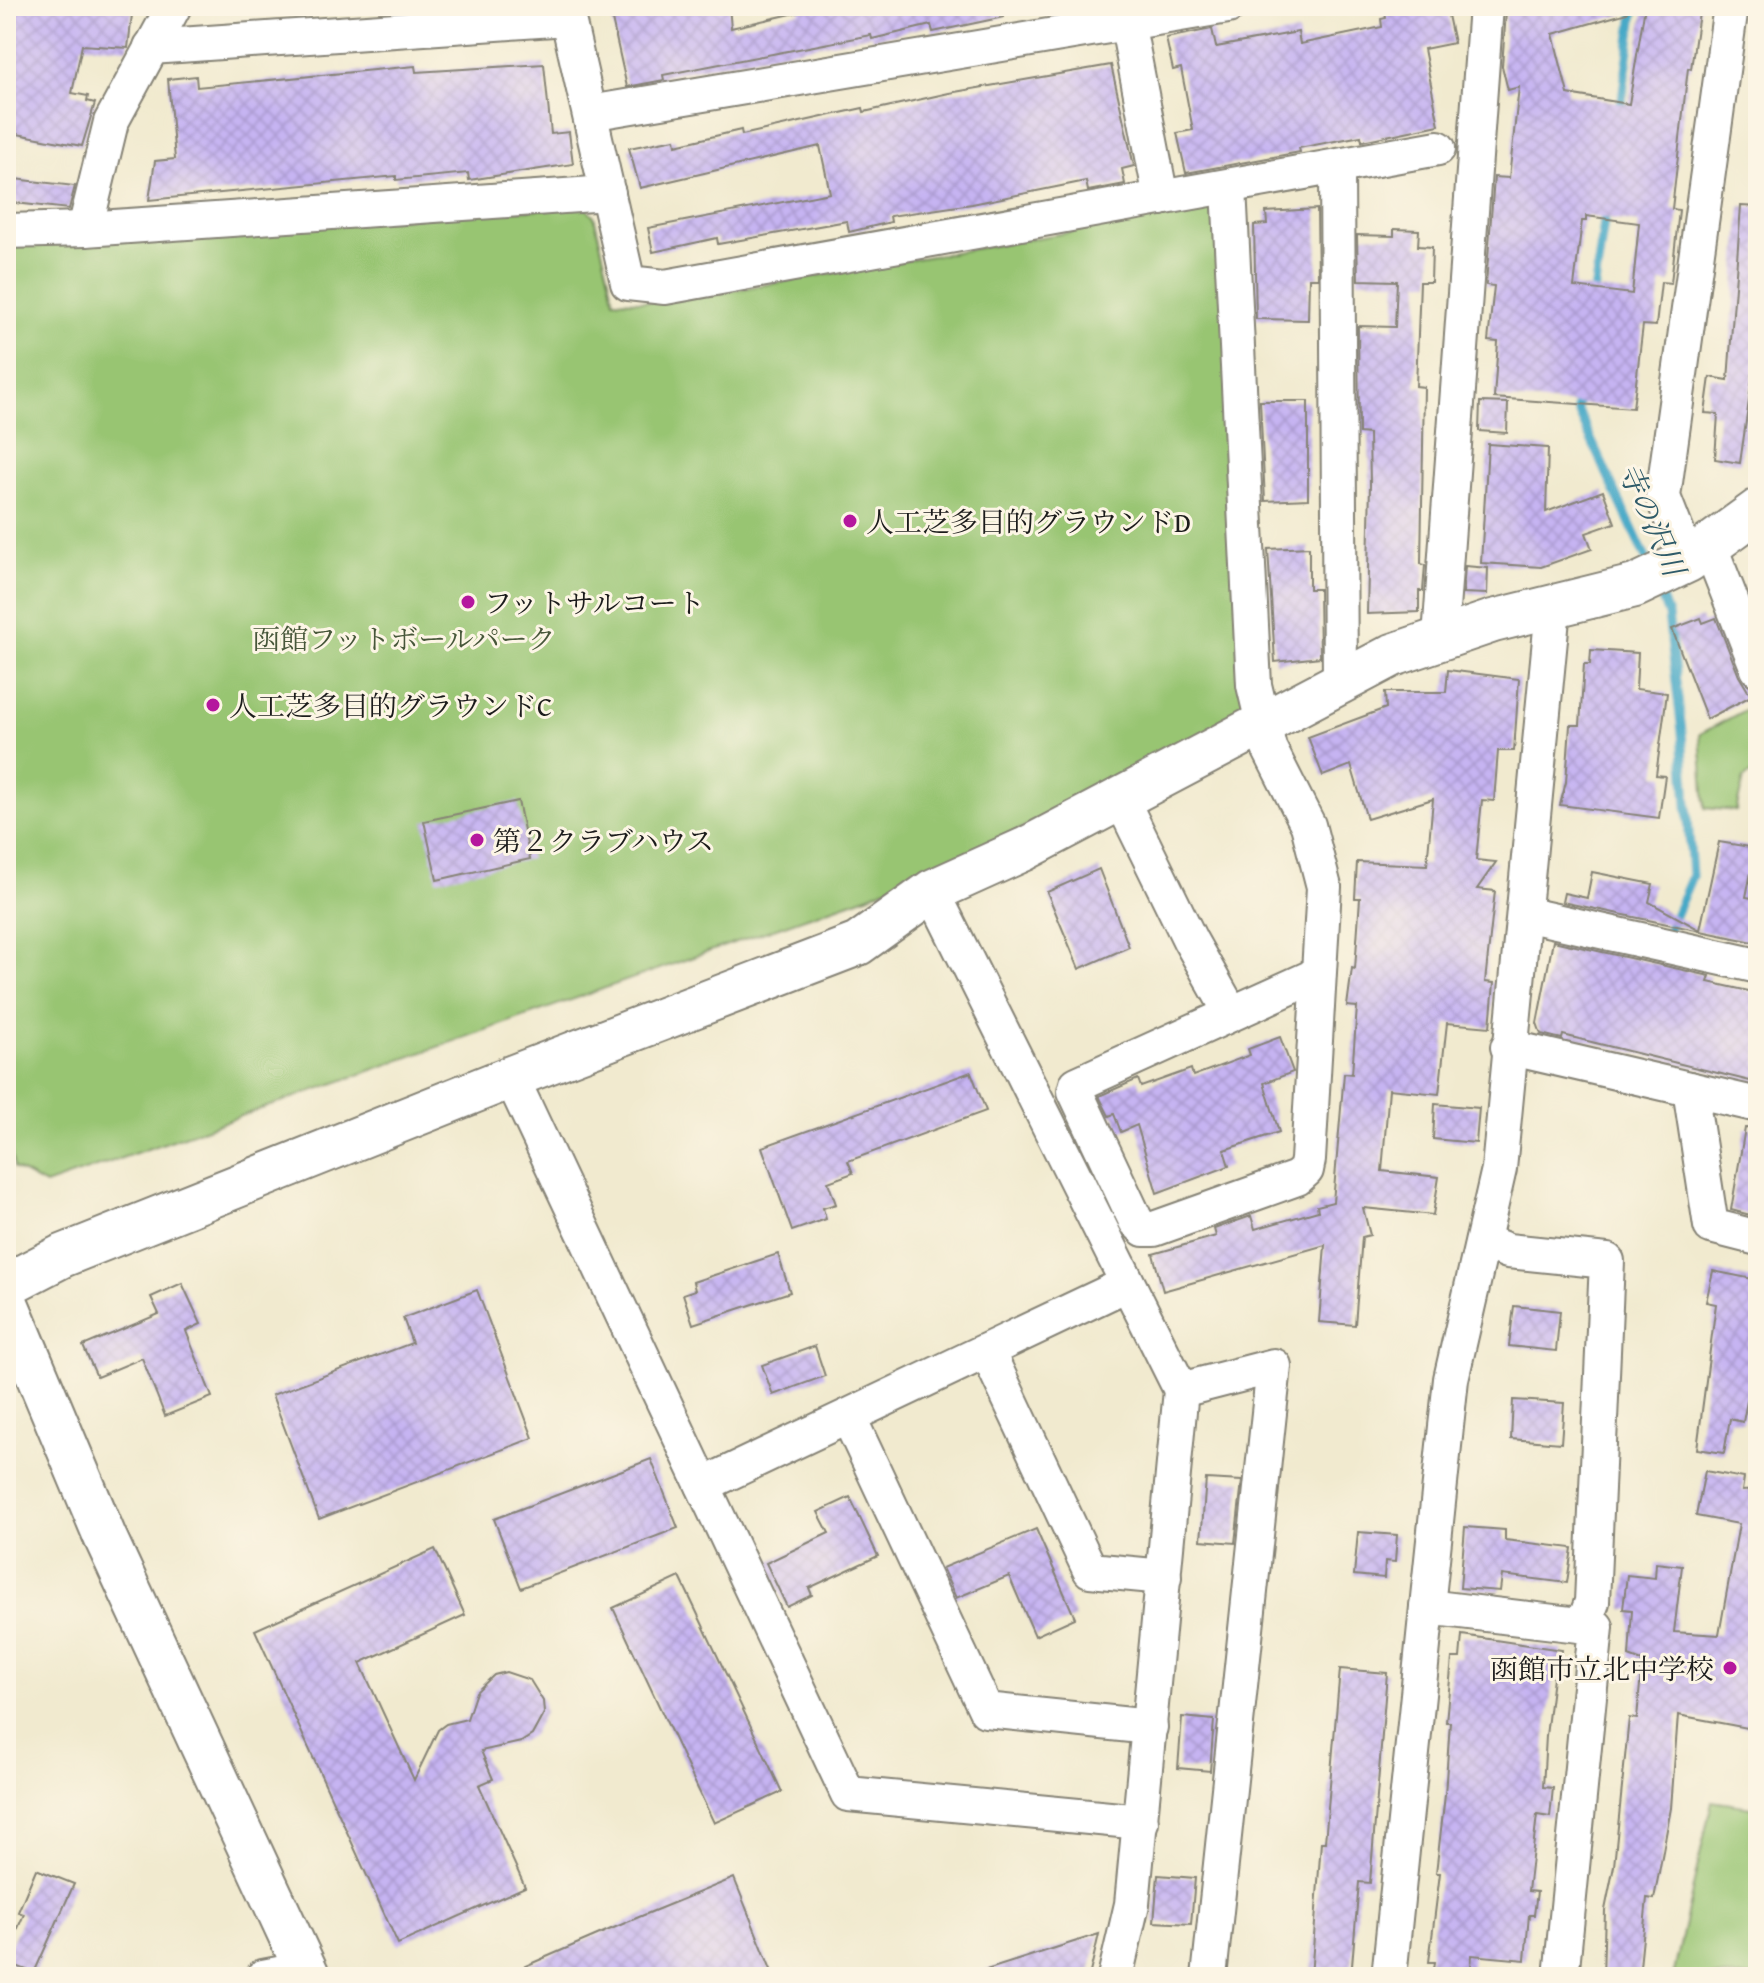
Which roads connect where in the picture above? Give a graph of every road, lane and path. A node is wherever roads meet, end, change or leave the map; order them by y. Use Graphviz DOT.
graph roads {
  1 [pos="174,6"];
  2 [pos="1228,6"];
  3 [pos="1486,6"];
  4 [pos="1731,6"];
  5 [pos="566,12"];
  6 [pos="1126,15"];
  7 [pos="151,47"];
  8 [pos="590,113"];
  9 [pos="1438,148"];
  10 [pos="1337,167"];
  11 [pos="1229,187"];
  12 [pos="608,193"];
  13 [pos="1161,198"];
  14 [pos="85,229"];
  15 [pos="6,231"];
  16 [pos="1758,510"];
  17 [pos="1676,566"];
  18 [pos="1553,608"];
  19 [pos="1440,637"];
  20 [pos="1758,669"];
  21 [pos="1340,684"];
  22 [pos="1264,724"];
  23 [pos="1121,799"];
  24 [pos="932,891"];
  25 [pos="1524,914"];
  26 [pos="1758,966"];
  27 [pos="1317,975"];
  28 [pos="1231,1013"];
  29 [pos="1508,1047"];
  30 [pos="511,1077"];
  31 [pos="1690,1089"];
  32 [pos="1758,1105"];
  33 [pos="1758,1238"];
  34 [pos="1483,1241"];
  35 [pos="1127,1284"];
  36 [pos="6,1285"];
  37 [pos="6,1301"];
  38 [pos="987,1351"];
  39 [pos="1181,1390"];
  40 [pos="849,1418"];
  41 [pos="703,1485"];
  42 [pos="1164,1577"];
  43 [pos="1427,1607"];
  44 [pos="1583,1626"];
  45 [pos="1150,1727"];
  46 [pos="1141,1822"];
  47 [pos="307,1973"];
  48 [pos="263,1977"];
  49 [pos="1115,1977"];
  50 [pos="1209,1977"];
  51 [pos="1389,1977"];
  52 [pos="1561,1977"];
  1 -- 7 [label="street"];
  2 -- 6 [label="street"];
  3 -- 19 [label="street"];
  4 -- 17 [label="street"];
  5 -- 7 [label="street"];
  5 -- 8 [label="street"];
  6 -- 8 [label="street"];
  6 -- 13 [label="street"];
  7 -- 14 [label="street"];
  8 -- 12 [label="street"];
  9 -- 10 [label="street"];
  10 -- 11 [label="street"];
  10 -- 21 [label="street"];
  11 -- 13 [label="street"];
  11 -- 22 [label="street"];
  12 -- 13 [label="street"];
  12 -- 14 [label="street"];
  14 -- 15 [label="street"];
  16 -- 17 [label="street"];
  17 -- 18 [label="street"];
  17 -- 20 [label="street"];
  18 -- 19 [label="street"];
  18 -- 25 [label="street"];
  19 -- 21 [label="street"];
  21 -- 22 [label="street"];
  22 -- 23 [label="street"];
  22 -- 27 [label="street"];
  23 -- 24 [label="street"];
  23 -- 28 [label="street"];
  24 -- 30 [label="street"];
  24 -- 35 [label="street"];
  25 -- 26 [label="street"];
  25 -- 29 [label="street"];
  27 -- 28 [label="street"];
  27 -- 28 [label="street"];
  29 -- 31 [label="street"];
  29 -- 34 [label="street"];
  30 -- 36 [label="street"];
  30 -- 41 [label="street"];
  31 -- 32 [label="street"];
  31 -- 33 [label="street"];
  34 -- 43 [label="street"];
  34 -- 44 [label="street"];
  35 -- 38 [label="street"];
  35 -- 39 [label="street"];
  37 -- 47 [label="street"];
  38 -- 40 [label="street"];
  38 -- 42 [label="street"];
  39 -- 42 [label="street"];
  39 -- 50 [label="street"];
  40 -- 41 [label="street"];
  40 -- 45 [label="street"];
  41 -- 46 [label="street"];
  42 -- 45 [label="street"];
  43 -- 44 [label="street"];
  43 -- 51 [label="street"];
  44 -- 52 [label="street"];
  45 -- 46 [label="street"];
  46 -- 49 [label="street"];
  47 -- 48 [label="street"];
}
